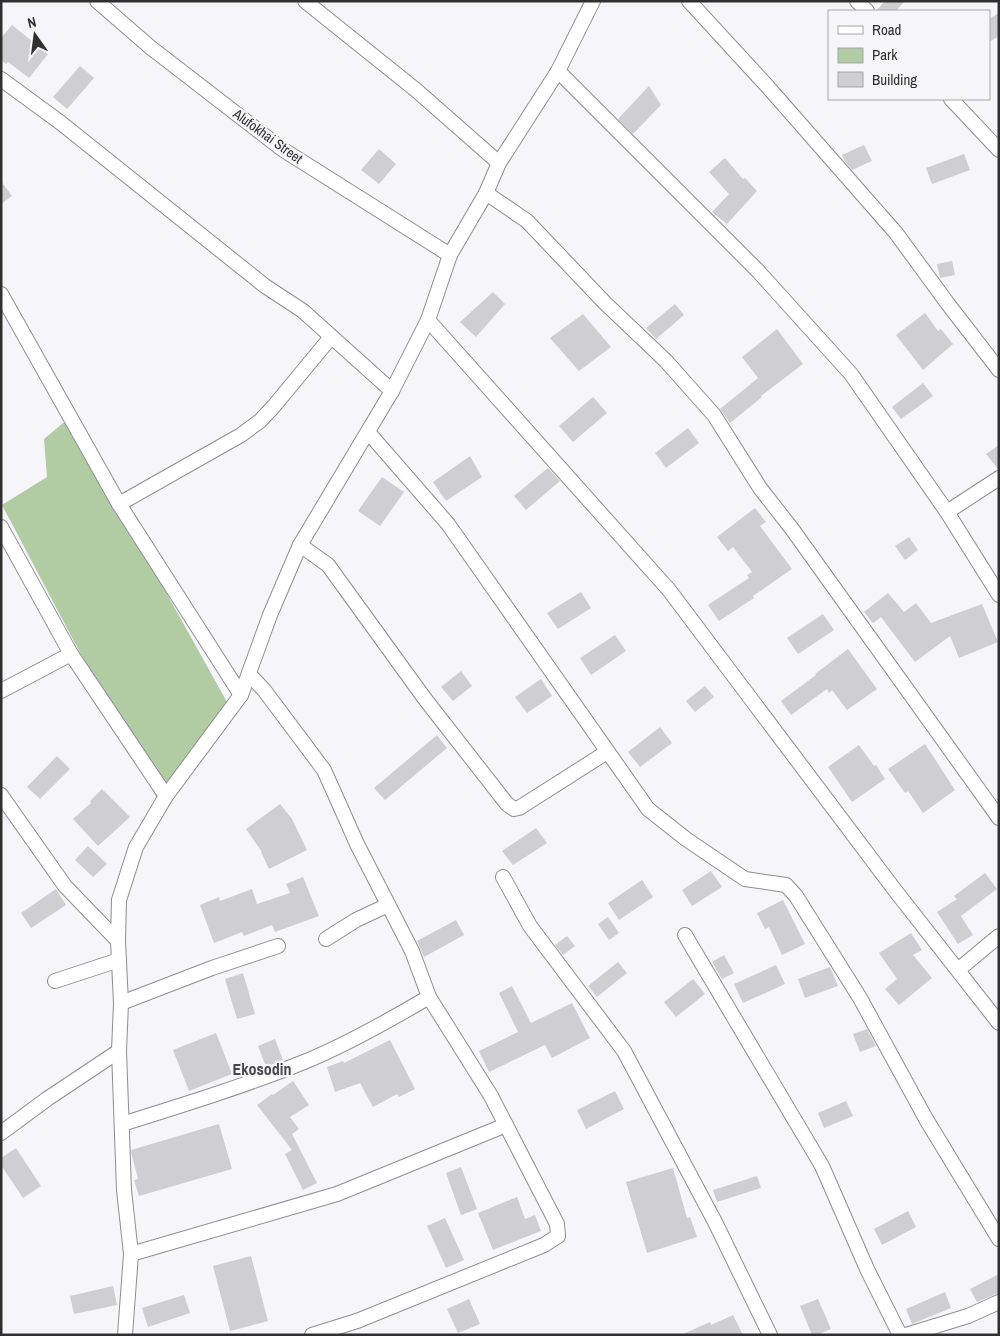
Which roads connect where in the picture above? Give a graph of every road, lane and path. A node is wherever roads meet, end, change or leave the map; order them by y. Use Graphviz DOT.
graph roads {
  1 [pos="97,1"];
  2 [pos="305,1"];
  3 [pos="593,1"];
  4 [pos="689,1"];
  5 [pos="857,1"];
  6 [pos="866,10"];
  7 [pos="558,71"];
  8 [pos="1,79"];
  9 [pos="952,100"];
  10 [pos="999,150"];
  11 [pos="499,163"];
  12 [pos="486,193"];
  13 [pos="450,255"];
  14 [pos="1,294"];
  15 [pos="428,320"];
  16 [pos="331,337"];
  17 [pos="999,370"];
  18 [pos="392,391"];
  19 [pos="368,432"];
  20 [pos="999,478"];
  21 [pos="119,504"];
  22 [pos="947,512"];
  23 [pos="1,527"];
  24 [pos="300,545"];
  25 [pos="999,595"];
  26 [pos="71,654"];
  27 [pos="249,674"];
  28 [pos="1,691"];
  29 [pos="241,695"];
  30 [pos="607,752"];
  31 [pos="1,795"];
  32 [pos="166,796"];
  33 [pos="999,818"];
  34 [pos="502,877"];
  35 [pos="388,905"];
  36 [pos="685,935"];
  37 [pos="999,936"];
  38 [pos="326,939"];
  39 [pos="118,941"];
  40 [pos="278,946"];
  41 [pos="119,960"];
  42 [pos="958,970"];
  43 [pos="55,981"];
  44 [pos="429,997"];
  45 [pos="121,1003"];
  46 [pos="999,1023"];
  47 [pos="119,1051"];
  48 [pos="122,1124"];
  49 [pos="506,1125"];
  50 [pos="1,1133"];
  51 [pos="999,1239"];
  52 [pos="131,1254"];
  53 [pos="999,1302"];
  54 [pos="125,1335"];
  55 [pos="312,1335"];
  56 [pos="770,1335"];
  57 [pos="900,1335"];
  58 [pos="906,1335"];
  1 -- 13 [label="street, Alufokhai Street"];
  2 -- 11 [label="street"];
  3 -- 7 [label="street"];
  4 -- 17 [label="street"];
  5 -- 6 [label="street"];
  7 -- 11 [label="street"];
  7 -- 22 [label="street"];
  8 -- 16 [label="street"];
  9 -- 10 [label="street"];
  11 -- 12 [label="street"];
  12 -- 13 [label="street"];
  12 -- 33 [label="street"];
  13 -- 15 [label="street"];
  14 -- 21 [label="street"];
  15 -- 18 [label="street"];
  15 -- 42 [label="street"];
  16 -- 18 [label="street"];
  16 -- 21 [label="street"];
  18 -- 19 [label="street"];
  19 -- 24 [label="street"];
  19 -- 30 [label="street"];
  20 -- 22 [label="street"];
  21 -- 29 [label="street"];
  22 -- 25 [label="street"];
  23 -- 26 [label="street"];
  24 -- 27 [label="street"];
  24 -- 30 [label="street"];
  26 -- 28 [label="street"];
  26 -- 32 [label="street"];
  27 -- 29 [label="street"];
  27 -- 35 [label="street"];
  29 -- 32 [label="street"];
  30 -- 51 [label="street"];
  31 -- 39 [label="street"];
  32 -- 39 [label="street"];
  34 -- 56 [label="street"];
  35 -- 38 [label="street"];
  35 -- 44 [label="street"];
  36 -- 57 [label="street"];
  37 -- 42 [label="street"];
  39 -- 41 [label="street"];
  40 -- 45 [label="street"];
  41 -- 43 [label="street"];
  41 -- 45 [label="street"];
  42 -- 46 [label="street"];
  44 -- 48 [label="street"];
  44 -- 49 [label="street"];
  45 -- 47 [label="street"];
  47 -- 48 [label="street"];
  47 -- 50 [label="street"];
  48 -- 52 [label="street"];
  49 -- 52 [label="street"];
  49 -- 55 [label="street"];
  52 -- 54 [label="street"];
  53 -- 58 [label="street"];
}
